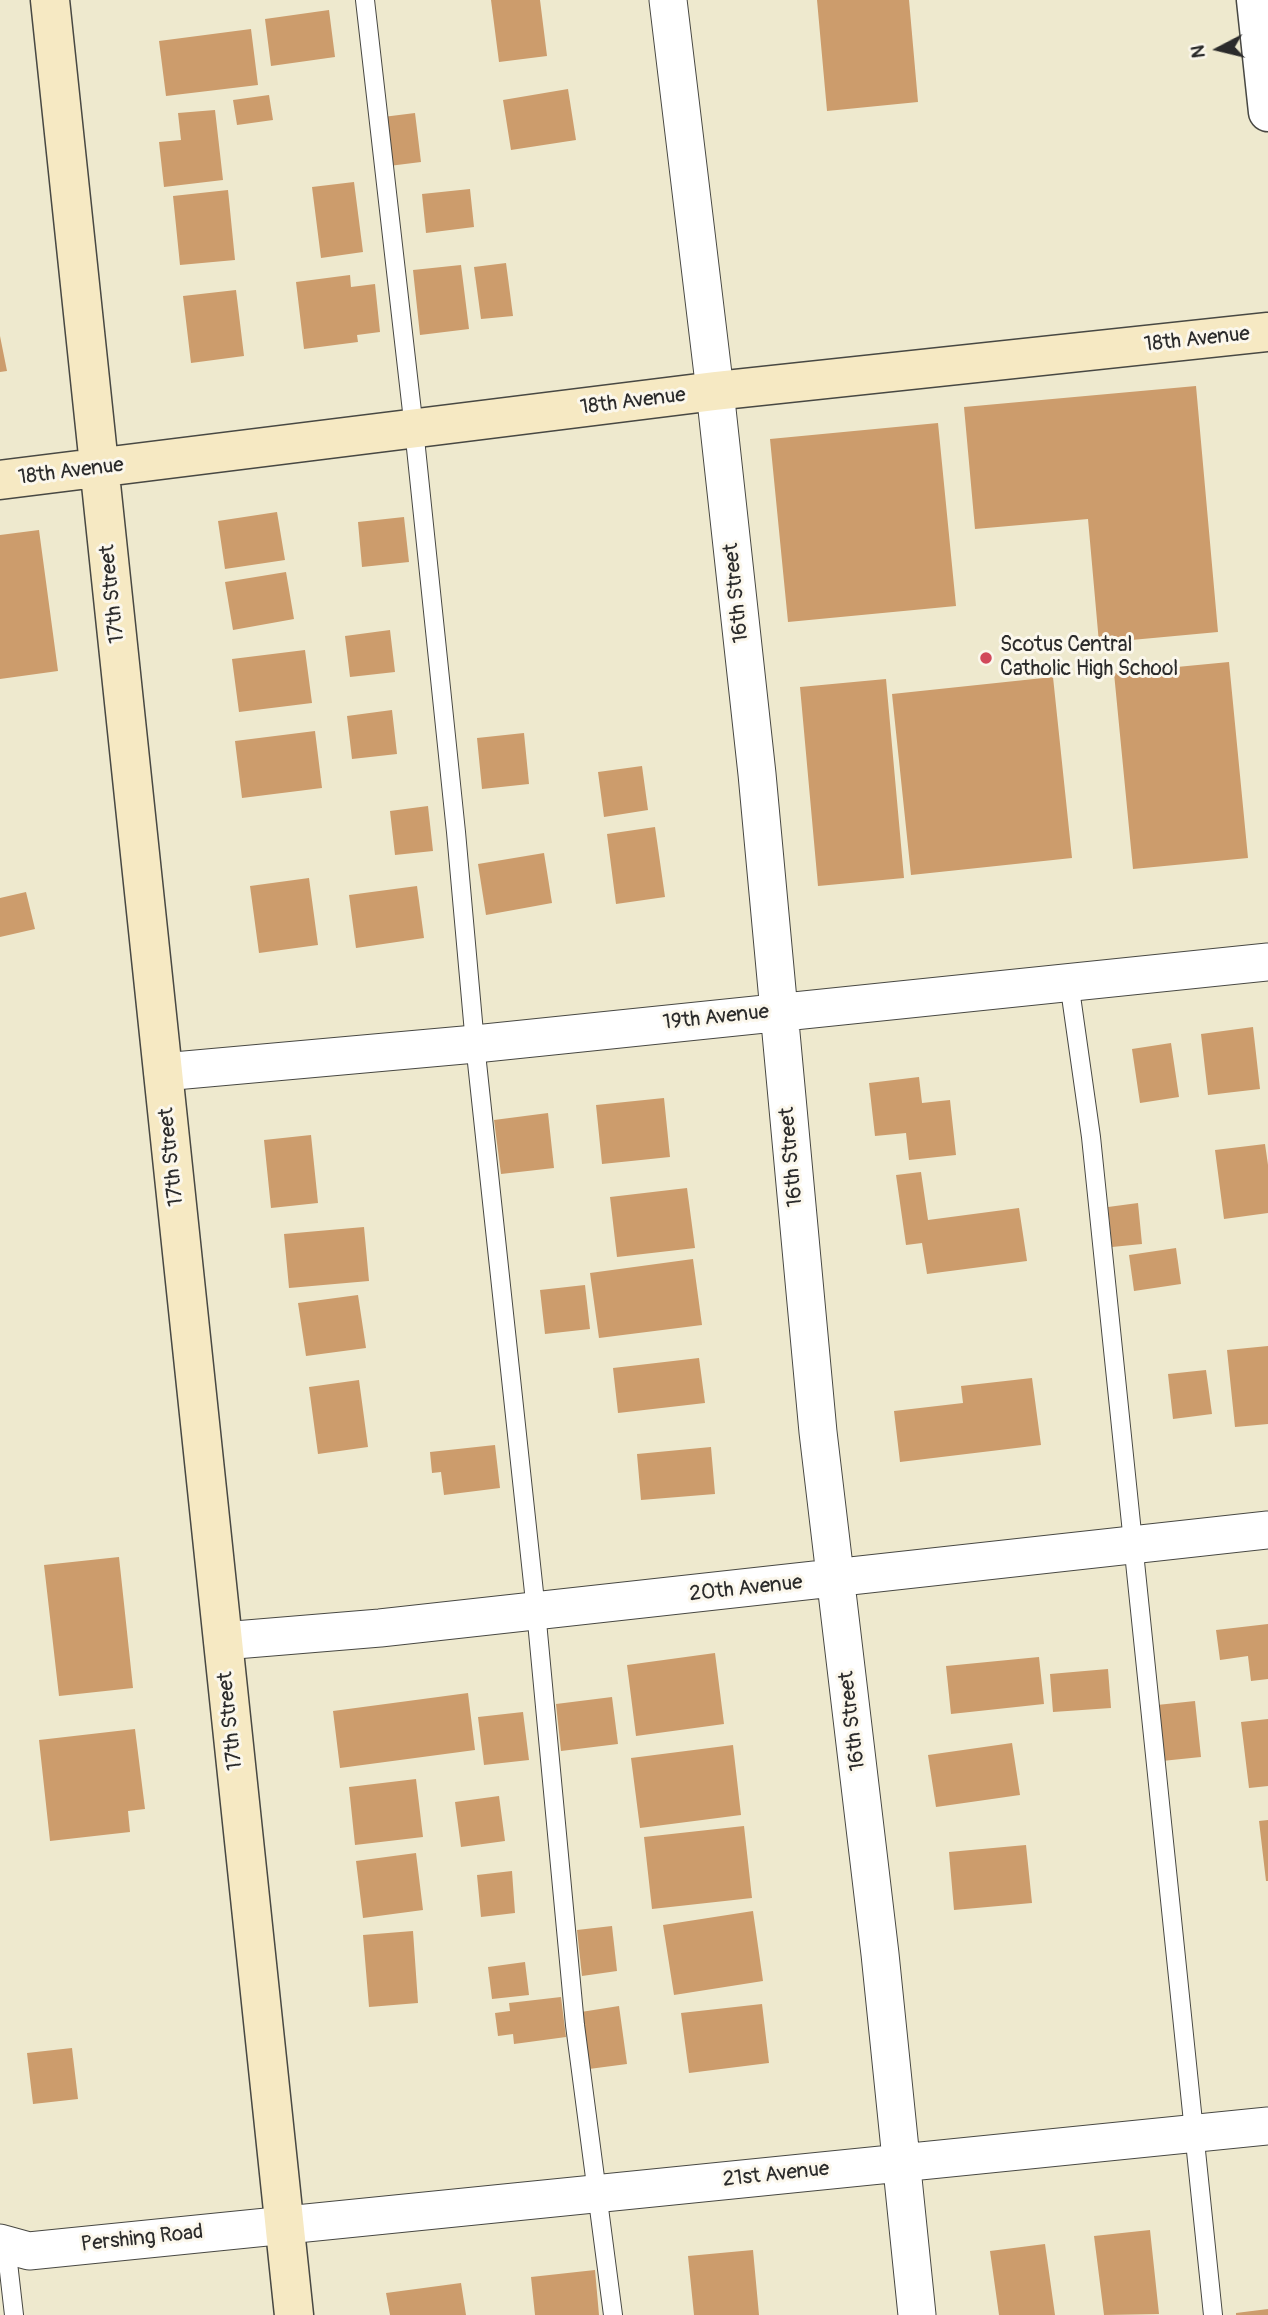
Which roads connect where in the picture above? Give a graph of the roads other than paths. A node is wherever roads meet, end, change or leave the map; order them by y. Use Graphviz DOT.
graph roads {
  1 [pos="50,0"];
  2 [pos="365,0"];
  3 [pos="668,0"];
  4 [pos="1256,0"];
  5 [pos="1268,112"];
  6 [pos="1268,332"];
  7 [pos="715,391"];
  8 [pos="414,429"];
  9 [pos="99,468"];
  10 [pos="0,480"];
  11 [pos="1268,962"];
  12 [pos="1069,982"];
  13 [pos="779,1012"];
  14 [pos="475,1044"];
  15 [pos="163,1072"];
  16 [pos="1268,1530"];
  17 [pos="1132,1546"];
  18 [pos="836,1579"];
  19 [pos="536,1611"];
  20 [pos="223,1641"];
  21 [pos="1268,2126"];
  22 [pos="1193,2133"];
  23 [pos="901,2162"];
  24 [pos="597,2192"];
  25 [pos="284,2224"];
  26 [pos="3,2244"];
  27 [pos="14,2315"];
  28 [pos="294,2315"];
  29 [pos="613,2315"];
  30 [pos="916,2315"];
  31 [pos="1213,2315"];
  1 -- 9 [label="main road, 17th Street"];
  2 -- 8 [label="lane"];
  3 -- 7 [label="street, 16th Street"];
  4 -- 5 [label="street"];
  6 -- 7 [label="main road, 18th Avenue"];
  7 -- 8 [label="main road, 18th Avenue"];
  7 -- 13 [label="street, 16th Street"];
  8 -- 9 [label="main road, 18th Avenue"];
  8 -- 14 [label="lane"];
  9 -- 10 [label="main road, 18th Avenue"];
  9 -- 15 [label="main road, 17th Street"];
  11 -- 12 [label="street, 19th Avenue"];
  12 -- 13 [label="street, 19th Avenue"];
  12 -- 17 [label="lane"];
  13 -- 14 [label="street, 19th Avenue"];
  13 -- 18 [label="street, 16th Street"];
  14 -- 15 [label="street, 19th Avenue"];
  14 -- 19 [label="lane"];
  15 -- 20 [label="main road, 17th Street"];
  16 -- 17 [label="street, 20th Avenue"];
  17 -- 18 [label="street, 20th Avenue"];
  17 -- 22 [label="lane"];
  18 -- 19 [label="street, 20th Avenue"];
  18 -- 23 [label="street, 16th Street"];
  19 -- 20 [label="street, 20th Avenue"];
  19 -- 24 [label="lane"];
  20 -- 25 [label="main road, 17th Street"];
  21 -- 22 [label="street, 21st Avenue"];
  22 -- 23 [label="street, 21st Avenue"];
  22 -- 31 [label="lane"];
  23 -- 24 [label="street, 21st Avenue"];
  23 -- 30 [label="street, 16th Street"];
  24 -- 25 [label="street, 21st Avenue"];
  24 -- 29 [label="lane"];
  25 -- 26 [label="street, Pershing Road"];
  25 -- 28 [label="main road, 17th Street"];
  26 -- 27 [label="lane"];
}
